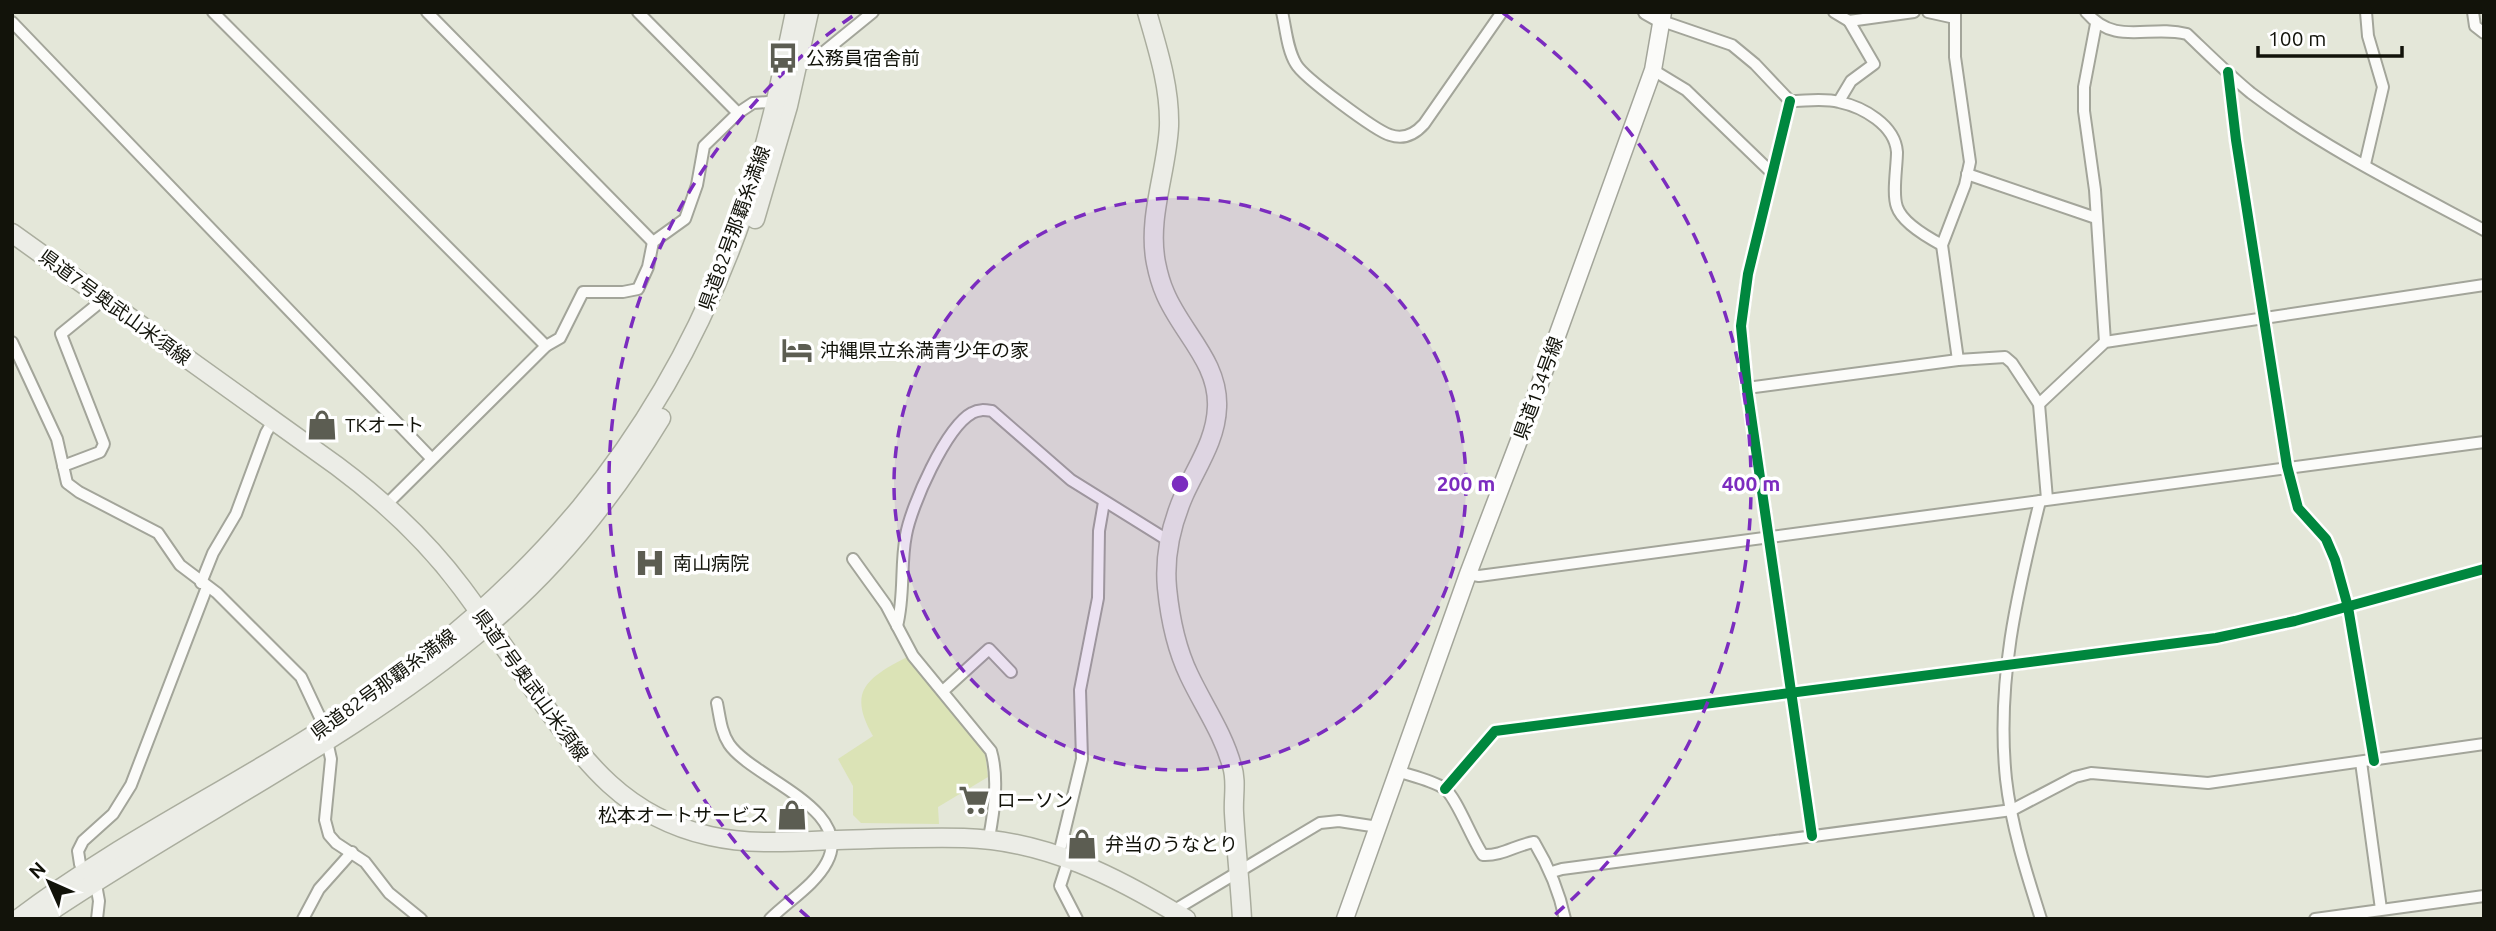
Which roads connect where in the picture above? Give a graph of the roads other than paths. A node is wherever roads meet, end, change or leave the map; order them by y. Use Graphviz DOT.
graph roads {
  1 [pos="213,12"];
  2 [pos="427,12"];
  3 [pos="638,12"];
  4 [pos="796,12"];
  5 [pos="809,12"];
  6 [pos="873,12"];
  7 [pos="1147,12"];
  8 [pos="1282,12"];
  9 [pos="1502,12"];
  10 [pos="1646,12"];
  11 [pos="1914,12"];
  12 [pos="1928,12"];
  13 [pos="2085,12"];
  14 [pos="2366,12"];
  15 [pos="2473,12"];
  16 [pos="1841,15"];
  17 [pos="1955,15"];
  18 [pos="1663,16"];
  19 [pos="12,22"];
  20 [pos="2096,24"];
  21 [pos="2484,33"];
  22 [pos="797,66"];
  23 [pos="1653,69"];
  24 [pos="2228,72"];
  25 [pos="1790,101"];
  26 [pos="1839,101"];
  27 [pos="787,106"];
  28 [pos="738,113"];
  29 [pos="2365,164"];
  30 [pos="1772,173"];
  31 [pos="1968,174"];
  32 [pos="2096,218"];
  33 [pos="2484,230"];
  34 [pos="12,233"];
  35 [pos="653,242"];
  36 [pos="1942,245"];
  37 [pos="2484,285"];
  38 [pos="104,299"];
  39 [pos="2263,318"];
  40 [pos="12,342"];
  41 [pos="2105,342"];
  42 [pos="546,346"];
  43 [pos="1958,360"];
  44 [pos="1747,388"];
  45 [pos="2039,404"];
  46 [pos="273,421"];
  47 [pos="2484,442"];
  48 [pos="431,458"];
  49 [pos="63,466"];
  50 [pos="2287,466"];
  51 [pos="2043,500"];
  52 [pos="1104,502"];
  53 [pos="386,505"];
  54 [pos="1770,539"];
  55 [pos="1169,541"];
  56 [pos="853,559"];
  57 [pos="2484,569"];
  58 [pos="1468,574"];
  59 [pos="204,585"];
  60 [pos="2348,607"];
  61 [pos="484,619"];
  62 [pos="897,626"];
  63 [pos="2006,666"];
  64 [pos="1011,672"];
  65 [pos="943,691"];
  66 [pos="1790,693"];
  67 [pos="717,703"];
  68 [pos="326,734"];
  69 [pos="2484,744"];
  70 [pos="2374,761"];
  71 [pos="2361,762"];
  72 [pos="1397,771"];
  73 [pos="1445,789"];
  74 [pos="2012,810"];
  75 [pos="1378,827"];
  76 [pos="1812,836"];
  77 [pos="989,838"];
  78 [pos="832,840"];
  79 [pos="352,852"];
  80 [pos="1064,856"];
  81 [pos="1240,870"];
  82 [pos="1552,872"];
  83 [pos="89,877"];
  84 [pos="2484,896"];
  85 [pos="2381,909"];
  86 [pos="406,914"];
  87 [pos="1179,915"];
  88 [pos="2354,916"];
  89 [pos="18,919"];
  90 [pos="39,919"];
  91 [pos="97,919"];
  92 [pos="303,919"];
  93 [pos="421,919"];
  94 [pos="770,919"];
  95 [pos="1077,919"];
  96 [pos="1242,919"];
  97 [pos="1345,919"];
  98 [pos="1565,919"];
  99 [pos="2041,919"];
  100 [pos="2315,919"];
  1 -- 42 [label="street"];
  2 -- 35 [label="street"];
  3 -- 28 [label="street"];
  4 -- 27 [label="main road, 県道82号那覇糸満線"];
  5 -- 22 [label="main road, 県道82号那覇糸満線"];
  6 -- 22 [label="street"];
  7 -- 55 [label="main road"];
  8 -- 9 [label="street"];
  10 -- 18 [label="street"];
  11 -- 16 [label="street"];
  12 -- 17 [label="street"];
  13 -- 20 [label="street"];
  14 -- 29 [label="street"];
  15 -- 21 [label="street"];
  16 -- 26 [label="street"];
  17 -- 31 [label="street"];
  18 -- 23 [label="main road, 県道134号線"];
  18 -- 25 [label="street"];
  19 -- 48 [label="street"];
  20 -- 24 [label="street"];
  20 -- 32 [label="street"];
  22 -- 27 [label="main road, 県道82号那覇糸満線"];
  23 -- 30 [label="street"];
  23 -- 58 [label="main road, 県道134号線"];
  24 -- 29 [label="street"];
  24 -- 39 [label="street"];
  25 -- 26 [label="street"];
  25 -- 30 [label="street"];
  26 -- 36 [label="street"];
  27 -- 28 [label="street"];
  27 -- 61 [label="main road, 県道82号那覇糸満線"];
  28 -- 35 [label="street"];
  29 -- 33 [label="street"];
  30 -- 44 [label="street"];
  31 -- 32 [label="street"];
  31 -- 36 [label="street"];
  32 -- 41 [label="street"];
  34 -- 38 [label="main road, 県道7号奥武山米須線"];
  35 -- 42 [label="street"];
  36 -- 43 [label="street"];
  37 -- 39 [label="street"];
  38 -- 46 [label="main road, 県道7号奥武山米須線"];
  38 -- 49 [label="street"];
  39 -- 41 [label="street"];
  39 -- 50 [label="street"];
  40 -- 49 [label="street"];
  41 -- 45 [label="street"];
  42 -- 48 [label="street"];
  43 -- 44 [label="street"];
  43 -- 45 [label="street"];
  44 -- 54 [label="street"];
  45 -- 51 [label="street"];
  46 -- 53 [label="main road, 県道7号奥武山米須線"];
  46 -- 59 [label="street"];
  47 -- 50 [label="street"];
  48 -- 53 [label="street"];
  49 -- 59 [label="street"];
  50 -- 51 [label="street"];
  50 -- 60 [label="street"];
  51 -- 54 [label="street"];
  51 -- 63 [label="street"];
  52 -- 55 [label="street"];
  52 -- 62 [label="street"];
  52 -- 80 [label="street"];
  53 -- 61 [label="main road, 県道7号奥武山米須線"];
  54 -- 58 [label="street"];
  54 -- 66 [label="street"];
  55 -- 81 [label="main road"];
  56 -- 62 [label="street"];
  57 -- 60 [label="street"];
  58 -- 72 [label="main road, 県道134号線"];
  59 -- 68 [label="street"];
  59 -- 83 [label="street"];
  60 -- 63 [label="street"];
  60 -- 70 [label="street"];
  61 -- 68 [label="main road, 県道82号那覇糸満線"];
  61 -- 78 [label="main road, 県道7号奥武山米須線"];
  62 -- 65 [label="street"];
  63 -- 66 [label="street"];
  63 -- 74 [label="street"];
  64 -- 65 [label="street"];
  65 -- 77 [label="street"];
  66 -- 73 [label="street"];
  66 -- 76 [label="street"];
  67 -- 78 [label="street"];
  68 -- 79 [label="street"];
  68 -- 83 [label="main road, 県道82号那覇糸満線"];
  69 -- 70 [label="street"];
  70 -- 71 [label="street"];
  71 -- 74 [label="street"];
  71 -- 85 [label="street"];
  72 -- 73 [label="street"];
  72 -- 75 [label="main road, 県道134号線"];
  73 -- 82 [label="street"];
  74 -- 76 [label="street"];
  74 -- 99 [label="street"];
  75 -- 81 [label="street"];
  75 -- 97 [label="main road, 県道134号線"];
  76 -- 82 [label="street"];
  77 -- 78 [label="main road, 県道7号奥武山米須線"];
  77 -- 80 [label="main road, 県道7号奥武山米須線"];
  78 -- 94 [label="street"];
  79 -- 86 [label="street"];
  79 -- 92 [label="street"];
  80 -- 87 [label="main road, 県道7号奥武山米須線"];
  80 -- 95 [label="street"];
  81 -- 87 [label="street"];
  81 -- 96 [label="main road"];
  82 -- 98 [label="street"];
  83 -- 89 [label="main road, 県道82号那覇糸満線"];
  83 -- 90 [label="main road, 県道82号那覇糸満線"];
  83 -- 91 [label="street"];
  84 -- 85 [label="street"];
  85 -- 88 [label="street"];
  86 -- 93 [label="street"];
  88 -- 100 [label="street"];
}
